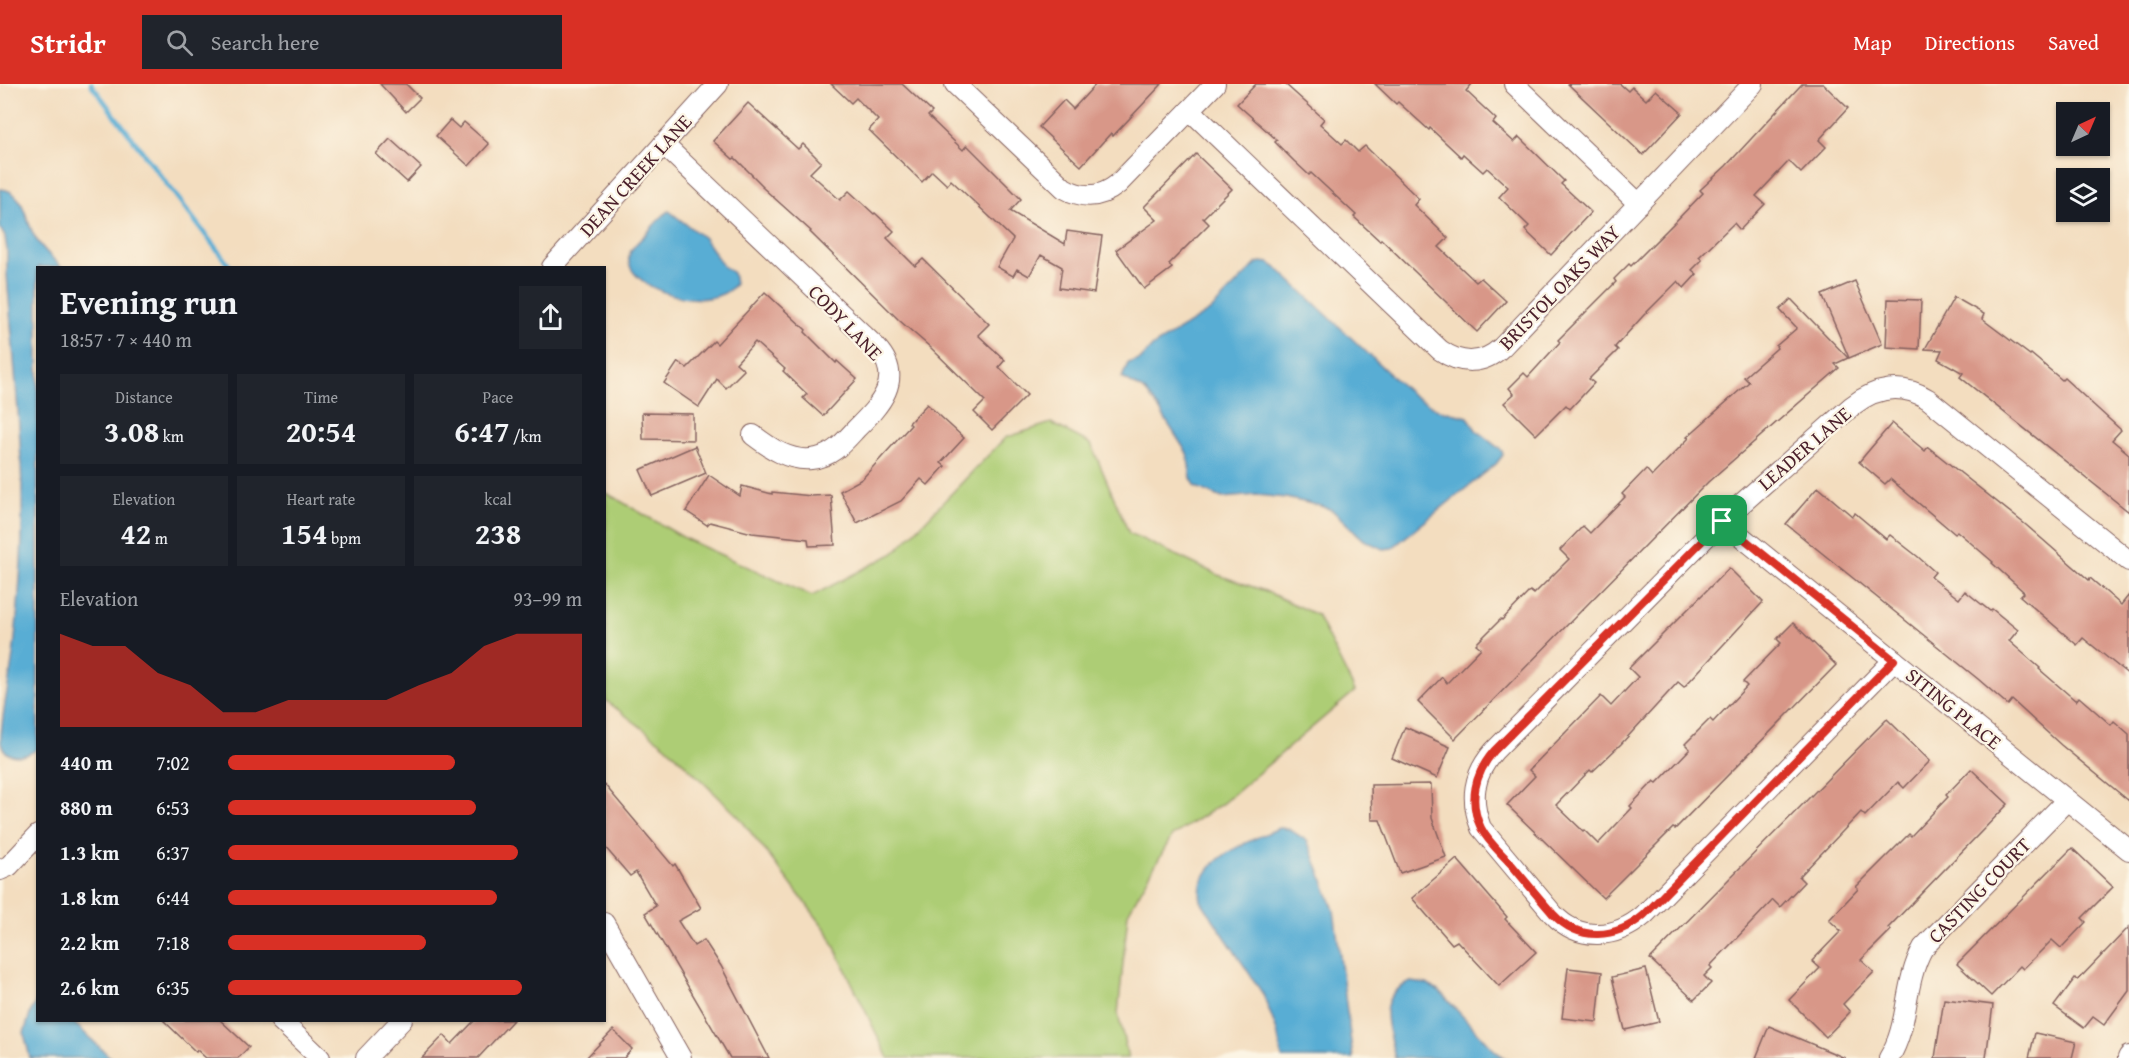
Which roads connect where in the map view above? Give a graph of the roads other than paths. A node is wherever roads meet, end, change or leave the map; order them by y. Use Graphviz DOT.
graph roads {
  1 [pos="718,84"];
  2 [pos="955,84"];
  3 [pos="1215,84"];
  4 [pos="1514,84"];
  5 [pos="1753,84"];
  6 [pos="1190,110"];
  7 [pos="663,144"];
  8 [pos="1640,204"];
  9 [pos="553,266"];
  10 [pos="753,435"];
  11 [pos="1722,521"];
  12 [pos="2129,561"];
  13 [pos="1894,660"];
  14 [pos="2067,800"];
  15 [pos="36,837"];
  16 [pos="2129,850"];
  17 [pos="0,870"];
  18 [pos="606,927"];
  19 [pos="282,1022"];
  20 [pos="400,1022"];
  21 [pos="320,1058"];
  22 [pos="366,1058"];
  23 [pos="681,1058"];
  24 [pos="1889,1058"];
  1 -- 7 [label="street, DEAN CREEK LANE"];
  2 -- 6 [label="street"];
  3 -- 6 [label="street"];
  4 -- 8 [label="street"];
  5 -- 8 [label="street, BRISTOL OAKS WAY"];
  6 -- 8 [label="street, BRISTOL OAKS WAY"];
  7 -- 9 [label="street, DEAN CREEK LANE"];
  7 -- 10 [label="street, CODY LANE"];
  11 -- 12 [label="street, LEADER LANE"];
  11 -- 13 [label="street, SITING PLACE"];
  11 -- 13 [label="street, LEADER LANE"];
  13 -- 14 [label="street, SITING PLACE"];
  14 -- 16 [label="street, SITING PLACE"];
  14 -- 24 [label="street, CASTING COURT"];
  15 -- 17 [label="street"];
  18 -- 23 [label="street"];
  19 -- 21 [label="street"];
  20 -- 22 [label="street"];
}
